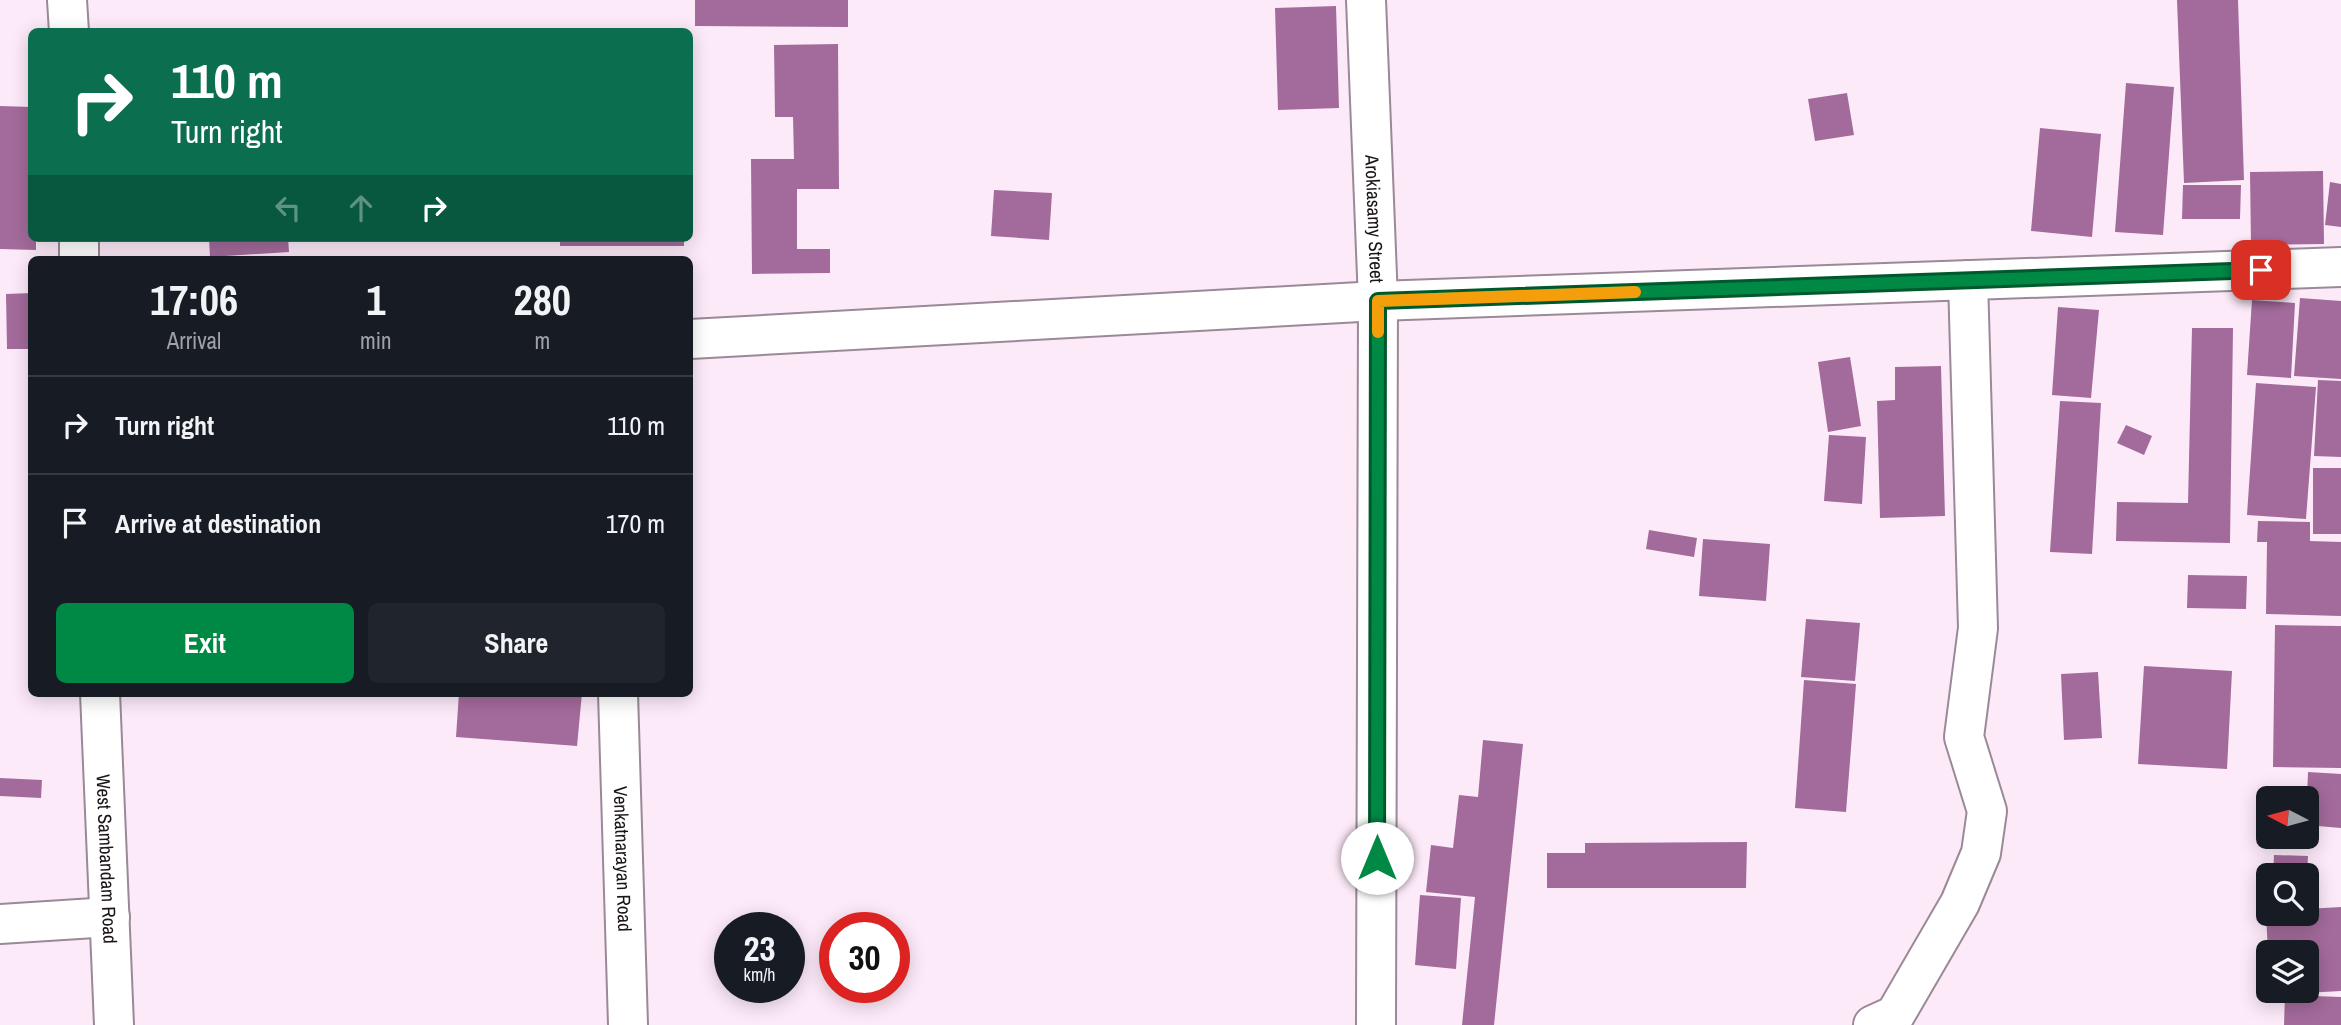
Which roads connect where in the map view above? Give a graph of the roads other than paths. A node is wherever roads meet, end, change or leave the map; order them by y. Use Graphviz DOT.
graph roads {
  1 [pos="68,0"];
  2 [pos="1366,0"];
  3 [pos="69,28"];
  4 [pos="2341,267"];
  5 [pos="1968,280"];
  6 [pos="1378,301"];
  7 [pos="693,339"];
  8 [pos="100,697"];
  9 [pos="618,697"];
  10 [pos="110,917"];
  11 [pos="0,924"];
  12 [pos="114,1025"];
  13 [pos="628,1025"];
  14 [pos="1376,1025"];
  15 [pos="1873,1025"];
  1 -- 3 [label="street"];
  2 -- 6 [label="street, Arokiasamy Street"];
  4 -- 5 [label="street"];
  5 -- 6 [label="street"];
  5 -- 15 [label="street"];
  6 -- 7 [label="street"];
  6 -- 14 [label="street, Arokiasamy Street"];
  8 -- 10 [label="street, West Sambandam Road"];
  9 -- 13 [label="street, Venkatnarayan Road"];
  10 -- 11 [label="street"];
  10 -- 12 [label="street, West Sambandam Road"];
}
